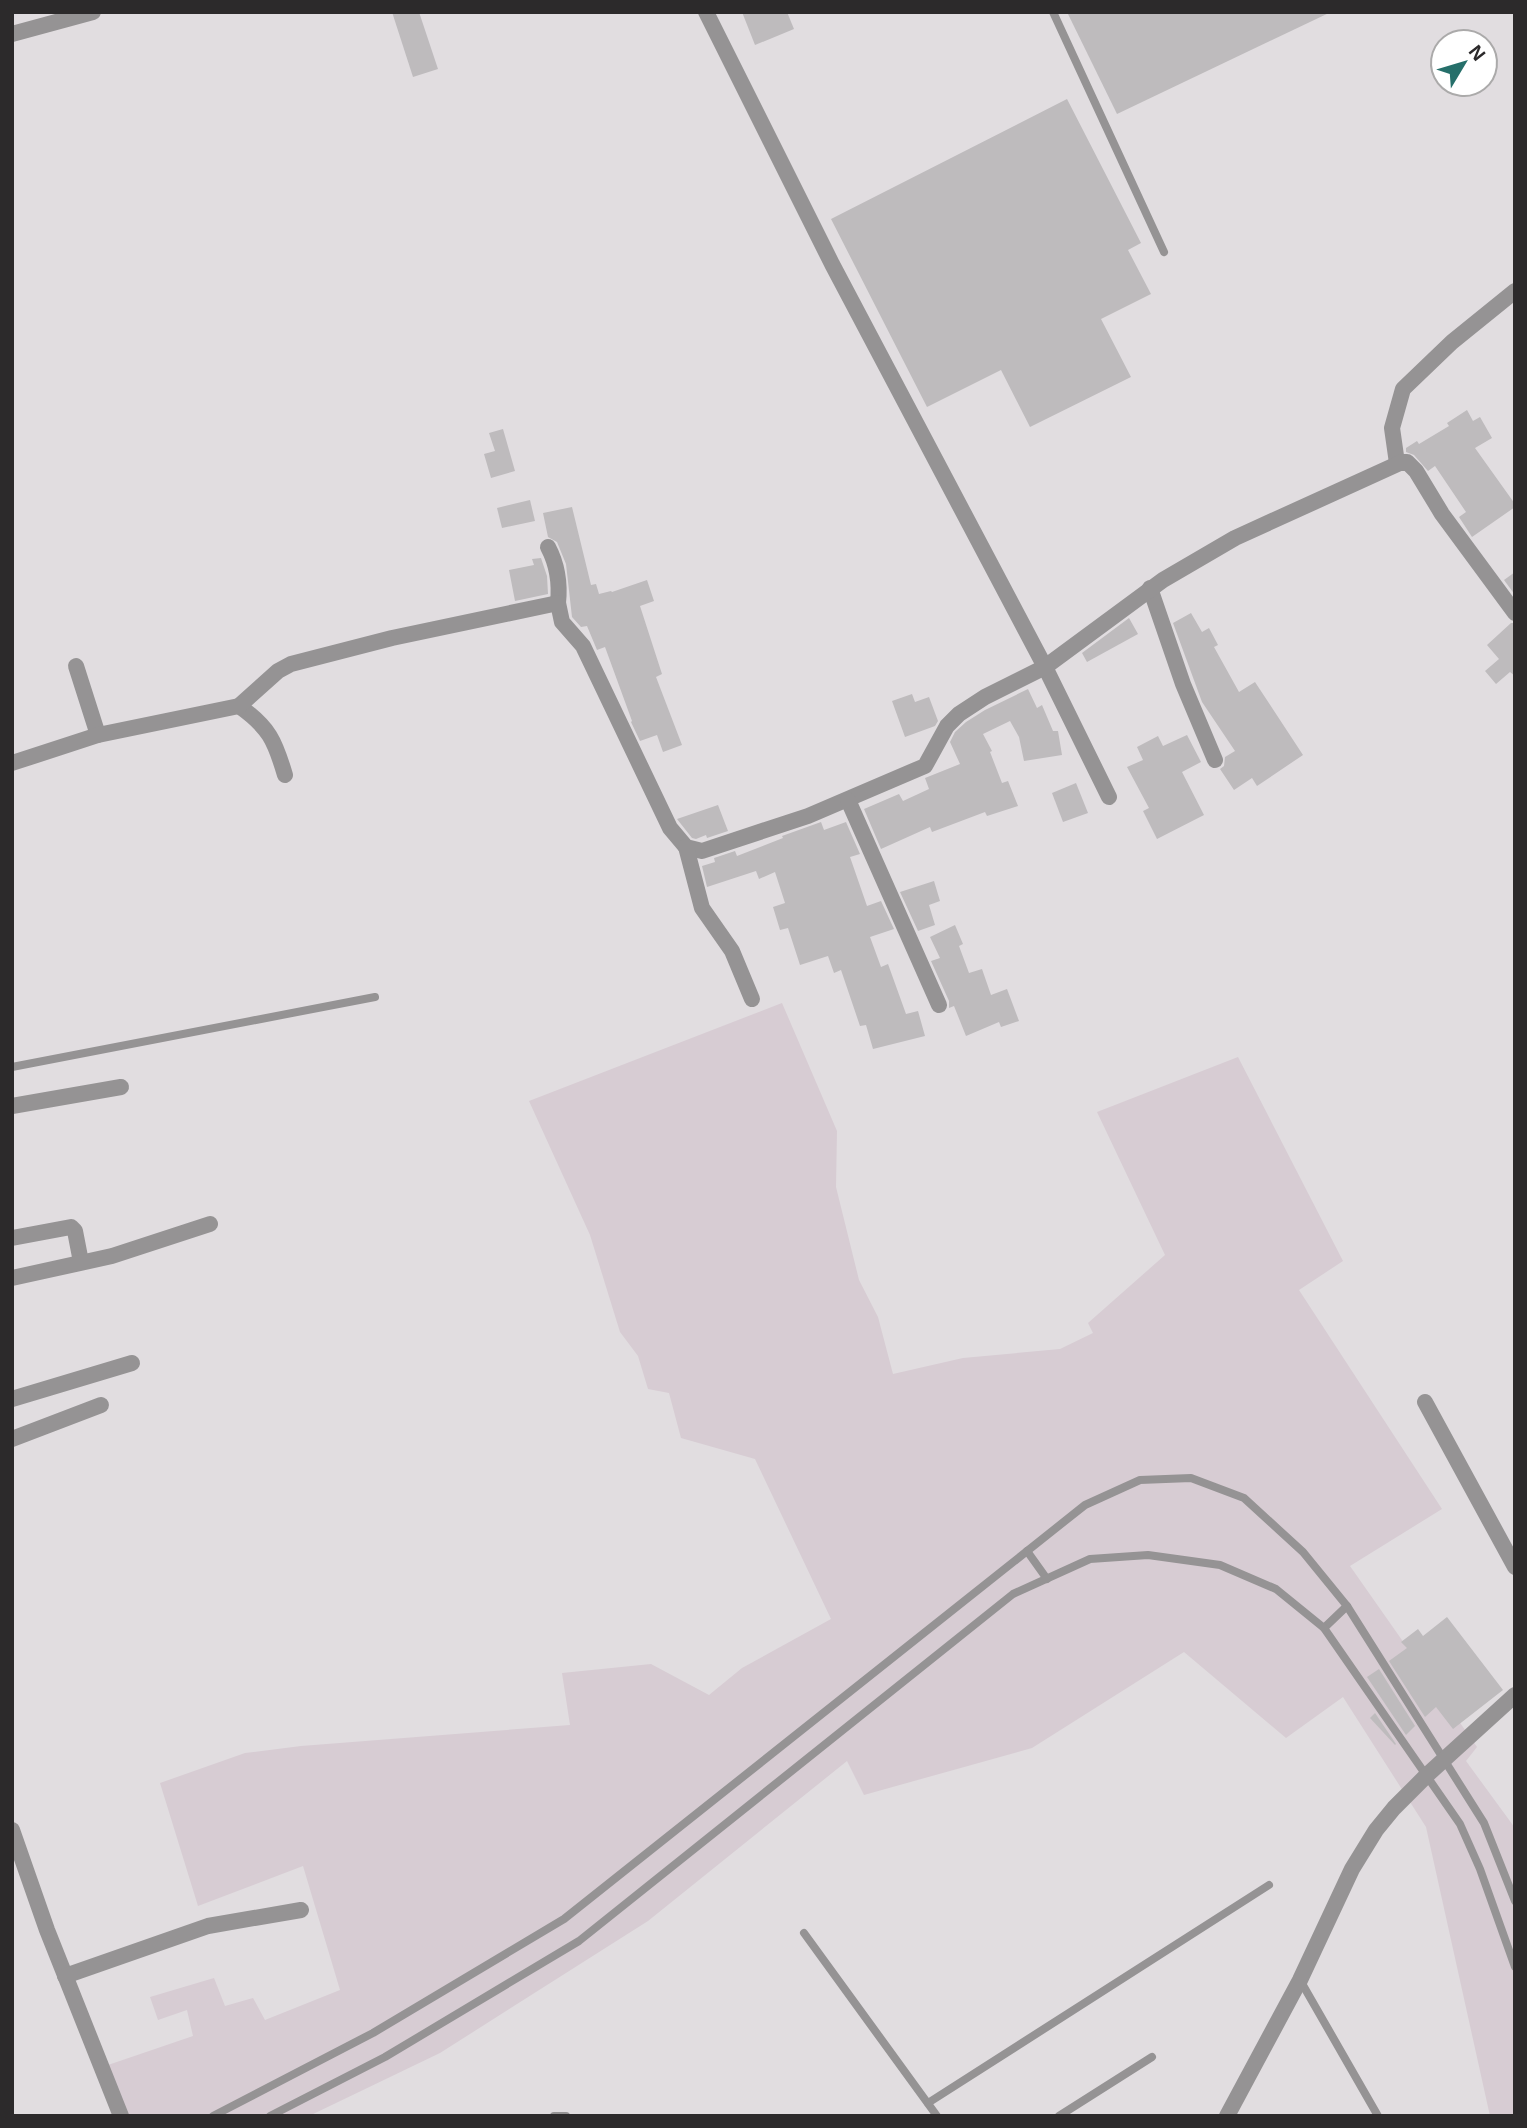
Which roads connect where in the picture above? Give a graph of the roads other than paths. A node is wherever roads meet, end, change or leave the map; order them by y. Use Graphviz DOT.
graph roads {
  1 [pos="93,12"];
  2 [pos="706,12"];
  3 [pos="1053,12"];
  4 [pos="12,34"];
  5 [pos="1164,252"];
  6 [pos="1515,291"];
  7 [pos="1397,463"];
  8 [pos="548,547"];
  9 [pos="1150,589"];
  10 [pos="558,603"];
  11 [pos="1515,613"];
  12 [pos="76,666"];
  13 [pos="1045,667"];
  14 [pos="239,706"];
  15 [pos="98,734"];
  16 [pos="1215,760"];
  17 [pos="12,763"];
  18 [pos="285,775"];
  19 [pos="1109,797"];
  20 [pos="848,800"];
  21 [pos="686,847"];
  22 [pos="374,997"];
  23 [pos="752,999"];
  24 [pos="939,1005"];
  25 [pos="12,1066"];
  26 [pos="121,1087"];
  27 [pos="12,1106"];
  28 [pos="210,1224"];
  29 [pos="12,1238"];
  30 [pos="81,1262"];
  31 [pos="12,1278"];
  32 [pos="132,1363"];
  33 [pos="12,1399"];
  34 [pos="1425,1402"];
  35 [pos="101,1405"];
  36 [pos="12,1439"];
  37 [pos="1027,1551"];
  38 [pos="1515,1567"];
  39 [pos="1047,1579"];
  40 [pos="1347,1606"];
  41 [pos="1324,1628"];
  42 [pos="1515,1695"];
  43 [pos="1444,1759"];
  44 [pos="1426,1776"];
  45 [pos="12,1830"];
  46 [pos="1269,1885"];
  47 [pos="1515,1901"];
  48 [pos="301,1910"];
  49 [pos="804,1933"];
  50 [pos="1515,1967"];
  51 [pos="65,1976"];
  52 [pos="1300,1980"];
  53 [pos="1152,2056"];
  54 [pos="928,2103"];
  55 [pos="121,2116"];
  56 [pos="213,2116"];
  57 [pos="271,2116"];
  58 [pos="554,2116"];
  59 [pos="566,2116"];
  60 [pos="937,2116"];
  61 [pos="1059,2116"];
  62 [pos="1227,2116"];
  63 [pos="1378,2116"];
  1 -- 4 [label="street"];
  2 -- 13 [label="street"];
  3 -- 5 [label="lane"];
  6 -- 7 [label="street"];
  7 -- 9 [label="street"];
  7 -- 11 [label="street"];
  8 -- 10 [label="street"];
  9 -- 13 [label="street"];
  9 -- 16 [label="street"];
  10 -- 14 [label="street"];
  10 -- 21 [label="street"];
  12 -- 15 [label="street"];
  13 -- 19 [label="street"];
  13 -- 20 [label="street"];
  14 -- 15 [label="street"];
  14 -- 18 [label="street"];
  15 -- 17 [label="street"];
  20 -- 21 [label="street"];
  20 -- 24 [label="street"];
  21 -- 23 [label="street"];
  22 -- 25 [label="lane"];
  26 -- 27 [label="street"];
  28 -- 30 [label="street"];
  29 -- 30 [label="street"];
  30 -- 31 [label="street"];
  32 -- 33 [label="street"];
  34 -- 38 [label="street"];
  35 -- 36 [label="street"];
  37 -- 39 [label="lane"];
  37 -- 40 [label="lane"];
  37 -- 56 [label="lane"];
  39 -- 41 [label="lane"];
  39 -- 57 [label="lane"];
  40 -- 41 [label="lane"];
  40 -- 43 [label="lane"];
  41 -- 44 [label="lane"];
  42 -- 43 [label="street"];
  43 -- 44 [label="street"];
  43 -- 47 [label="lane"];
  44 -- 50 [label="lane"];
  44 -- 52 [label="street"];
  45 -- 51 [label="street"];
  46 -- 54 [label="lane"];
  48 -- 51 [label="street"];
  49 -- 54 [label="lane"];
  51 -- 55 [label="street"];
  52 -- 62 [label="street"];
  52 -- 63 [label="lane"];
  53 -- 61 [label="lane"];
  54 -- 60 [label="lane"];
  58 -- 59 [label="lane"];
}
